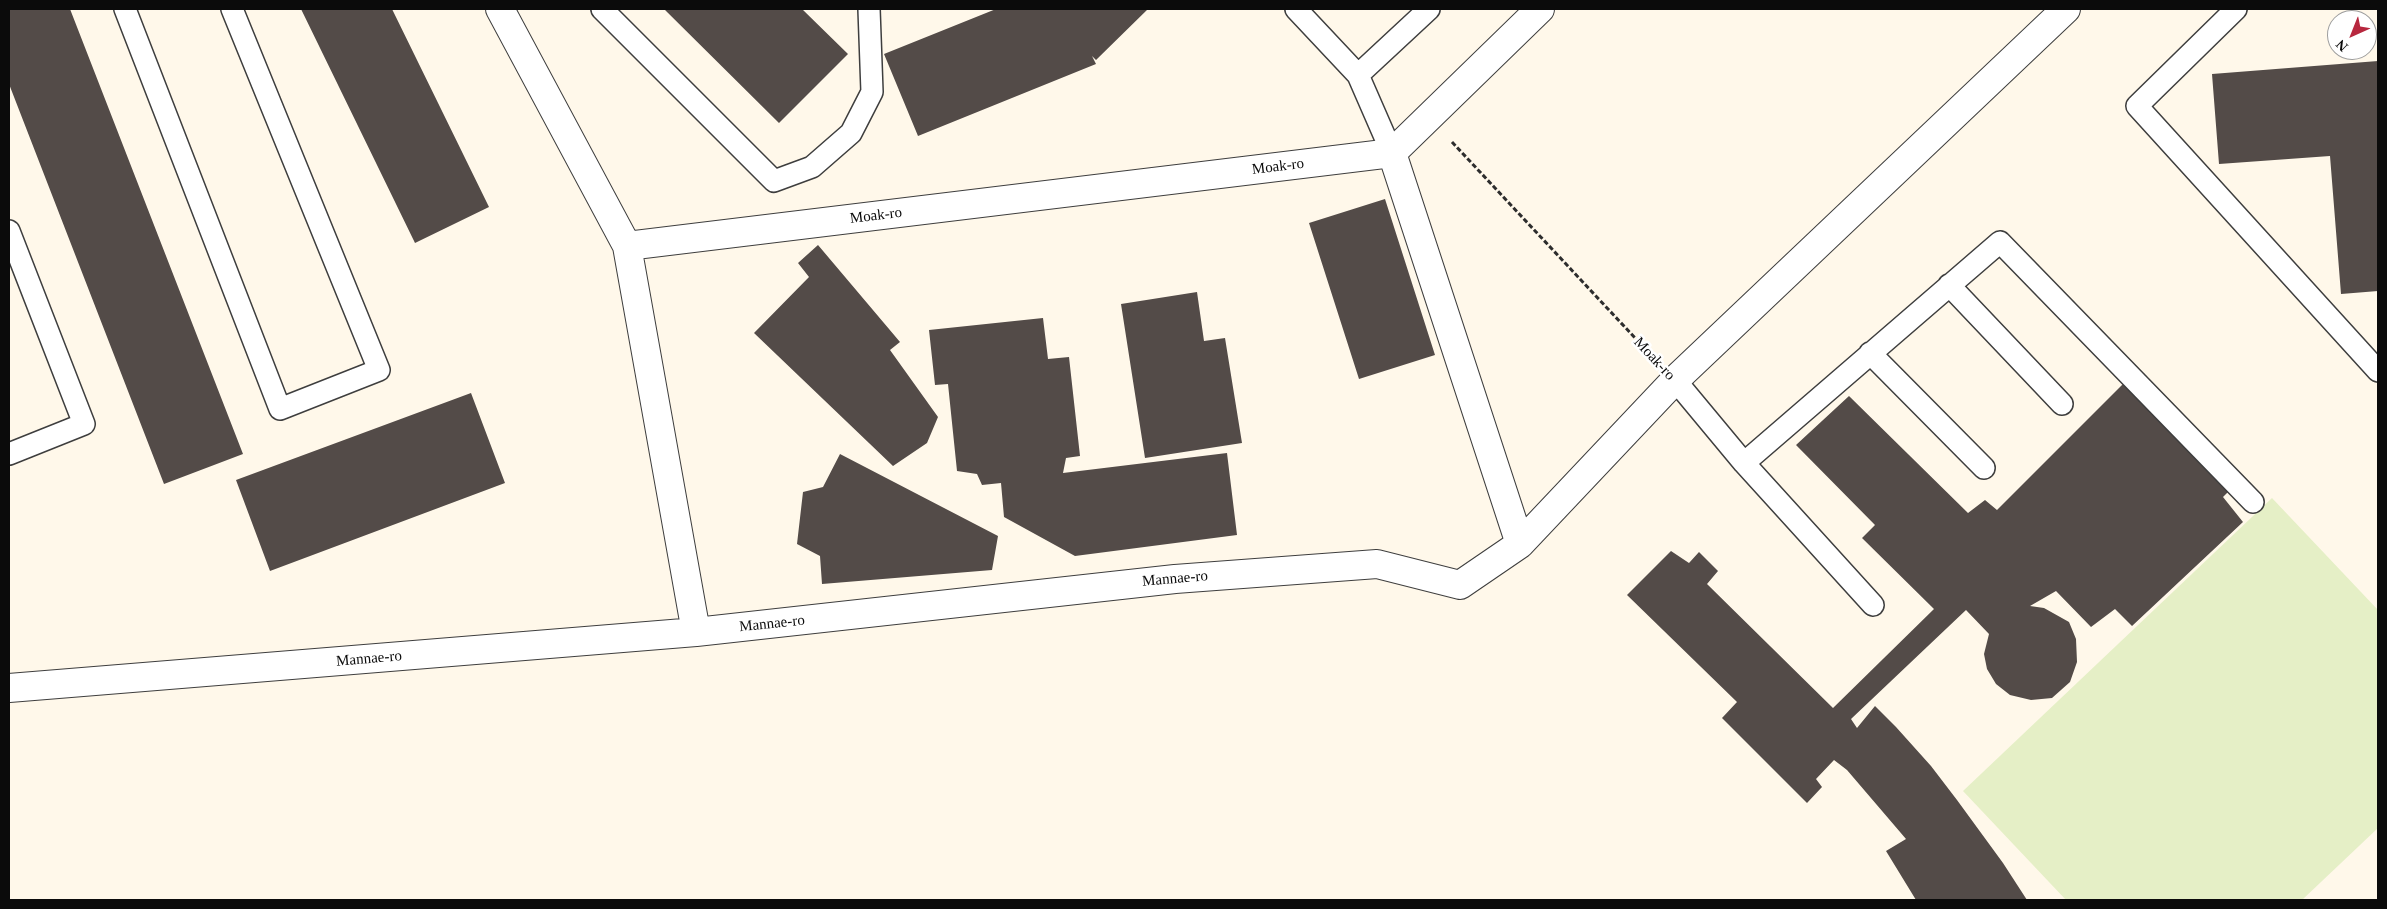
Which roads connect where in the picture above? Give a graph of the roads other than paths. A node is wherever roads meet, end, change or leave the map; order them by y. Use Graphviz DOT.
graph roads {
  1 [pos="125,9"];
  2 [pos="232,9"];
  3 [pos="500,9"];
  4 [pos="602,9"];
  5 [pos="869,9"];
  6 [pos="1296,9"];
  7 [pos="1429,9"];
  8 [pos="1540,9"];
  9 [pos="2066,9"];
  10 [pos="2236,9"];
  11 [pos="1358,75"];
  12 [pos="1392,153"];
  13 [pos="9,231"];
  14 [pos="627,246"];
  15 [pos="1949,285"];
  16 [pos="1870,353"];
  17 [pos="2378,371"];
  18 [pos="1675,380"];
  19 [pos="2062,404"];
  20 [pos="9,454"];
  21 [pos="1744,463"];
  22 [pos="1984,468"];
  23 [pos="2253,502"];
  24 [pos="1520,544"];
  25 [pos="1872,605"];
  26 [pos="696,632"];
  27 [pos="9,688"];
  1 -- 2 [label="lane"];
  3 -- 14 [label="street"];
  4 -- 5 [label="lane"];
  6 -- 11 [label="lane"];
  7 -- 11 [label="lane"];
  8 -- 12 [label="street"];
  9 -- 18 [label="street, Mannae-ro"];
  10 -- 17 [label="lane"];
  11 -- 12 [label="lane"];
  12 -- 14 [label="street, Moak-ro"];
  12 -- 24 [label="street"];
  13 -- 20 [label="lane"];
  14 -- 26 [label="street"];
  15 -- 16 [label="lane"];
  15 -- 19 [label="lane"];
  15 -- 23 [label="lane"];
  16 -- 21 [label="lane"];
  16 -- 22 [label="lane"];
  18 -- 21 [label="lane, Moak-ro"];
  18 -- 24 [label="street, Mannae-ro"];
  21 -- 25 [label="lane, Moak-ro"];
  24 -- 26 [label="street, Mannae-ro"];
  26 -- 27 [label="street, Mannae-ro"];
}
